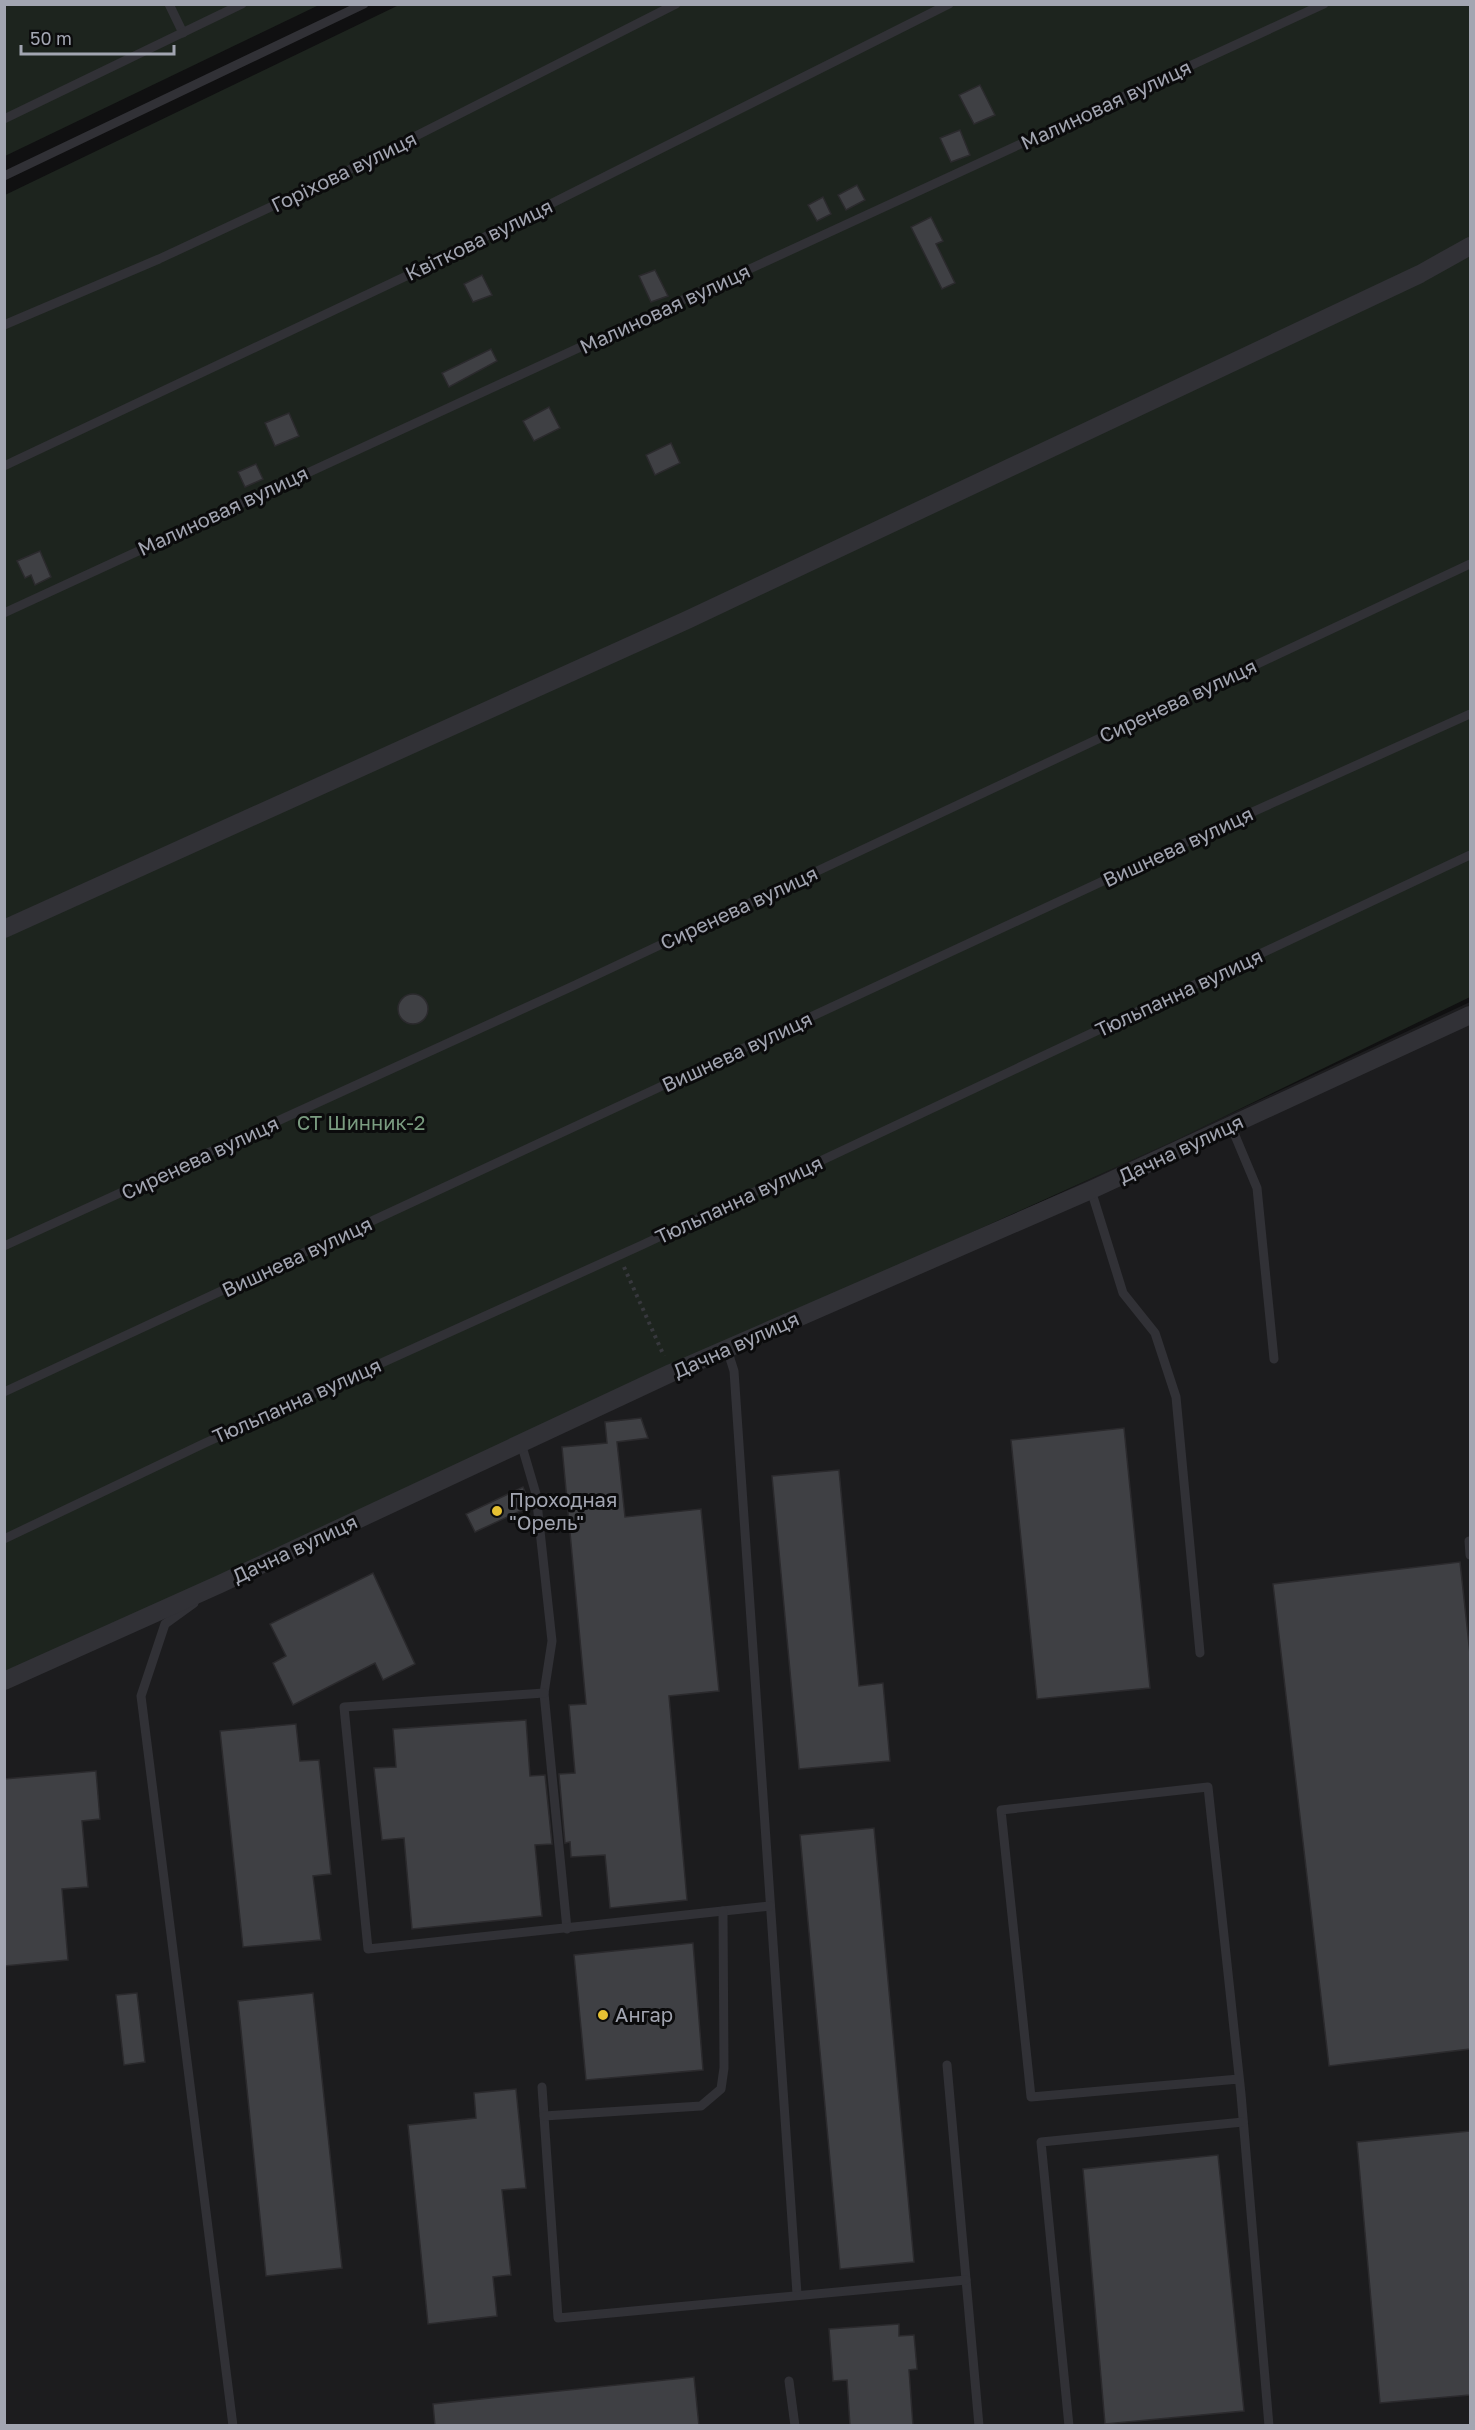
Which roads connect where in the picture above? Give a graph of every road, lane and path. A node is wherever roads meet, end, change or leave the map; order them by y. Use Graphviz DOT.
graph roads {
  1 [pos="169,4"];
  2 [pos="242,4"];
  3 [pos="364,4"];
  4 [pos="676,4"];
  5 [pos="949,4"];
  6 [pos="1324,4"];
  7 [pos="183,33"];
  8 [pos="4,119"];
  9 [pos="4,176"];
  10 [pos="1470,246"];
  11 [pos="4,325"];
  12 [pos="4,466"];
  13 [pos="1470,564"];
  14 [pos="4,613"];
  15 [pos="1470,714"];
  16 [pos="1470,855"];
  17 [pos="4,929"];
  18 [pos="1470,1015"];
  19 [pos="1231,1126"];
  20 [pos="1091,1191"];
  21 [pos="4,1246"];
  22 [pos="618,1255"];
  23 [pos="727,1349"];
  24 [pos="1274,1359"];
  25 [pos="671,1373"];
  26 [pos="4,1392"];
  27 [pos="521,1443"];
  28 [pos="4,1539"];
  29 [pos="1469,1541"];
  30 [pos="1470,1555"];
  31 [pos="220,1584"];
  32 [pos="1200,1653"];
  33 [pos="4,1682"];
  34 [pos="544,1693"];
  35 [pos="770,1906"];
  36 [pos="723,1911"];
  37 [pos="567,1929"];
  38 [pos="947,2065"];
  39 [pos="1239,2079"];
  40 [pos="542,2087"];
  41 [pos="544,2116"];
  42 [pos="1243,2122"];
  43 [pos="966,2280"];
  44 [pos="797,2294"];
  45 [pos="789,2381"];
  46 [pos="233,2426"];
  47 [pos="795,2426"];
  48 [pos="979,2426"];
  49 [pos="1069,2426"];
  50 [pos="1269,2426"];
  1 -- 7 [label="lane"];
  2 -- 7 [label="lane"];
  3 -- 9 [label="lane"];
  4 -- 11 [label="lane, Горіхова вулиця"];
  5 -- 12 [label="lane, Квіткова вулиця"];
  6 -- 14 [label="lane, Малиновая вулиця"];
  7 -- 8 [label="lane"];
  10 -- 17 [label="street"];
  13 -- 21 [label="lane, Сиренева вулиця"];
  15 -- 26 [label="lane, Вишнева вулиця"];
  16 -- 22 [label="lane, Тюльпанна вулиця"];
  18 -- 19 [label="street, Дачна вулиця"];
  19 -- 20 [label="street, Дачна вулиця"];
  19 -- 24 [label="lane"];
  20 -- 23 [label="street, Дачна вулиця"];
  20 -- 32 [label="lane"];
  22 -- 25 [label="path"];
  22 -- 28 [label="lane, Тюльпанна вулиця"];
  23 -- 25 [label="street, Дачна вулиця"];
  23 -- 35 [label="lane"];
  25 -- 27 [label="street, Дачна вулиця"];
  27 -- 31 [label="street, Дачна вулиця"];
  27 -- 34 [label="lane"];
  29 -- 30 [label="lane"];
  31 -- 33 [label="street, Дачна вулиця"];
  31 -- 46 [label="lane"];
  34 -- 37 [label="lane"];
  34 -- 37 [label="lane"];
  35 -- 36 [label="lane"];
  35 -- 44 [label="lane"];
  36 -- 37 [label="lane"];
  36 -- 41 [label="lane"];
  38 -- 43 [label="lane"];
  39 -- 39 [label="lane"];
  39 -- 42 [label="lane"];
  40 -- 41 [label="lane"];
  41 -- 44 [label="lane"];
  42 -- 49 [label="lane"];
  42 -- 50 [label="lane"];
  43 -- 44 [label="lane"];
  43 -- 48 [label="lane"];
  45 -- 47 [label="lane"];
}
